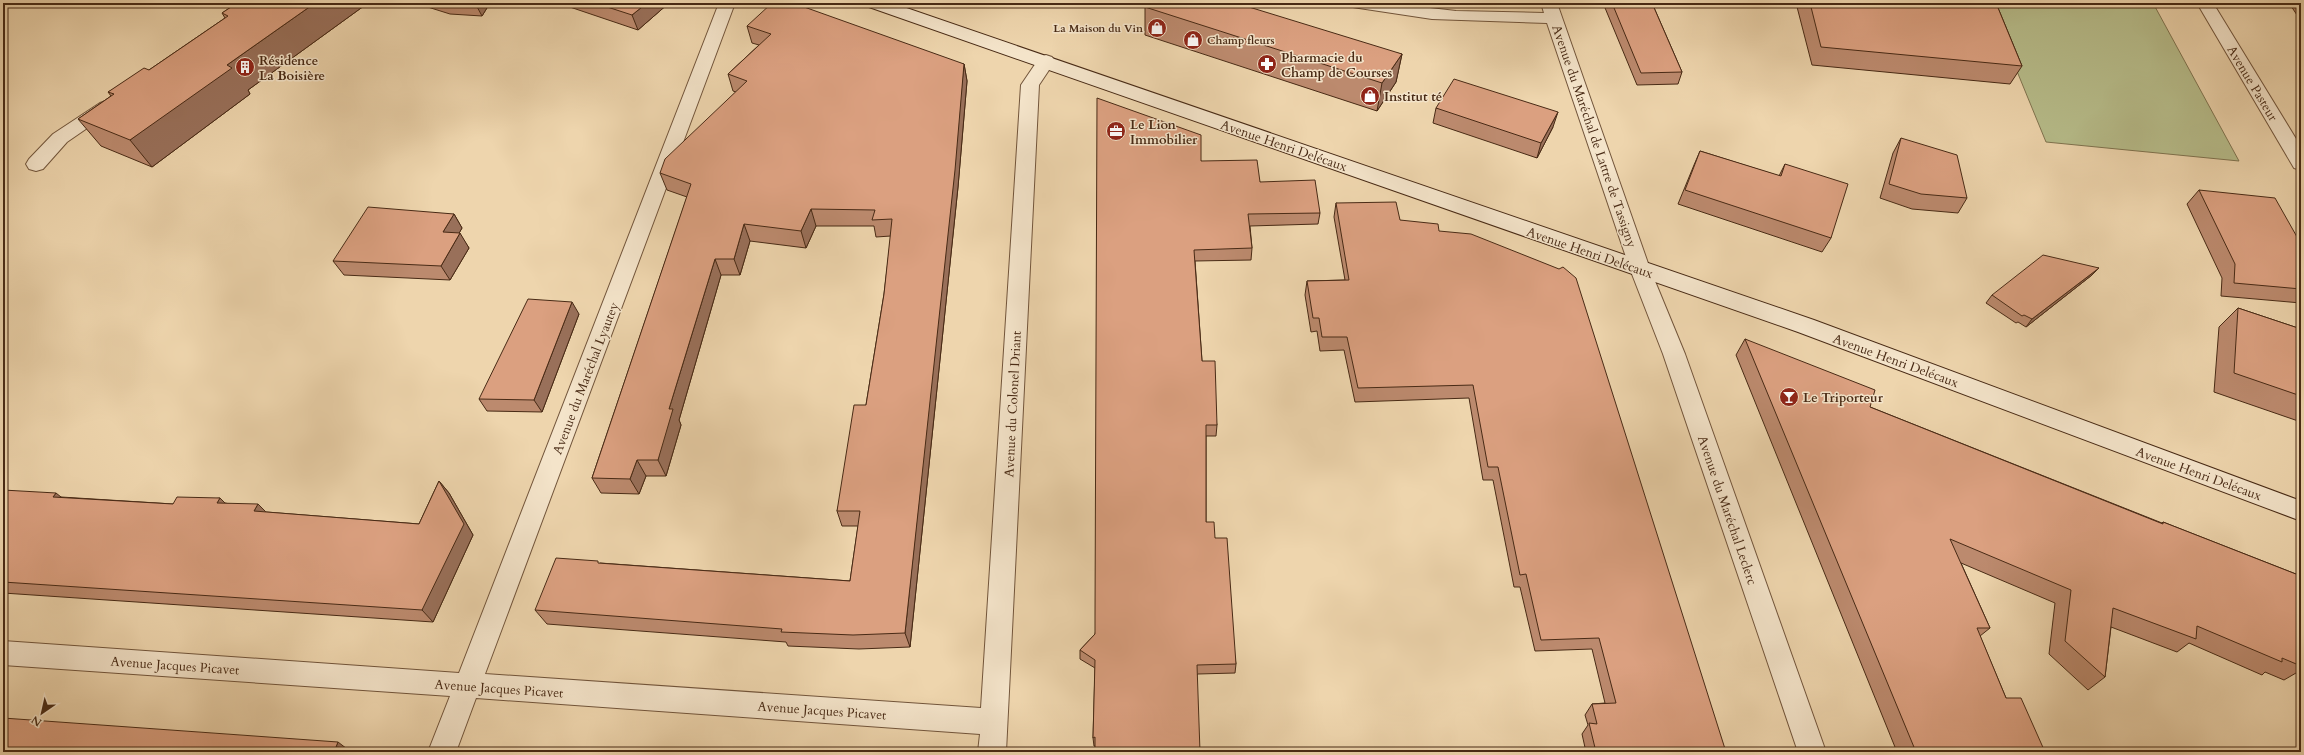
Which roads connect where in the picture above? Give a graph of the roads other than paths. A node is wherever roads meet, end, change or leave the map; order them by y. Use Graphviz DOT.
graph roads {
  1 [pos="727,3"];
  2 [pos="875,3"];
  3 [pos="1359,3"];
  4 [pos="2205,3"];
  5 [pos="1551,11"];
  6 [pos="1046,61"];
  7 [pos="119,98"];
  8 [pos="2301,163"];
  9 [pos="36,164"];
  10 [pos="1640,269"];
  11 [pos="2301,511"];
  12 [pos="3,653"];
  13 [pos="467,686"];
  14 [pos="994,722"];
  15 [pos="442,752"];
  16 [pos="992,752"];
  17 [pos="1812,752"];
  1 -- 13 [label="street, Avenue du Maréchal Lyautey"];
  2 -- 6 [label="street, Avenue Henri Delécaux"];
  3 -- 5 [label="street"];
  4 -- 8 [label="street, Avenue Pasteur"];
  5 -- 10 [label="street, Avenue du Maréchal de Lattre de Tassigny"];
  6 -- 10 [label="street, Avenue Henri Delécaux"];
  6 -- 14 [label="street, Avenue du Colonel Driant"];
  7 -- 9 [label="street"];
  10 -- 11 [label="street, Avenue Henri Delécaux"];
  10 -- 17 [label="street, Avenue du Maréchal Leclerc"];
  12 -- 13 [label="street, Avenue Jacques Picavet"];
  13 -- 14 [label="street, Avenue Jacques Picavet"];
  13 -- 15 [label="street, Avenue du Maréchal Lyautey"];
  14 -- 16 [label="street, Avenue du Colonel Driant"];
}
